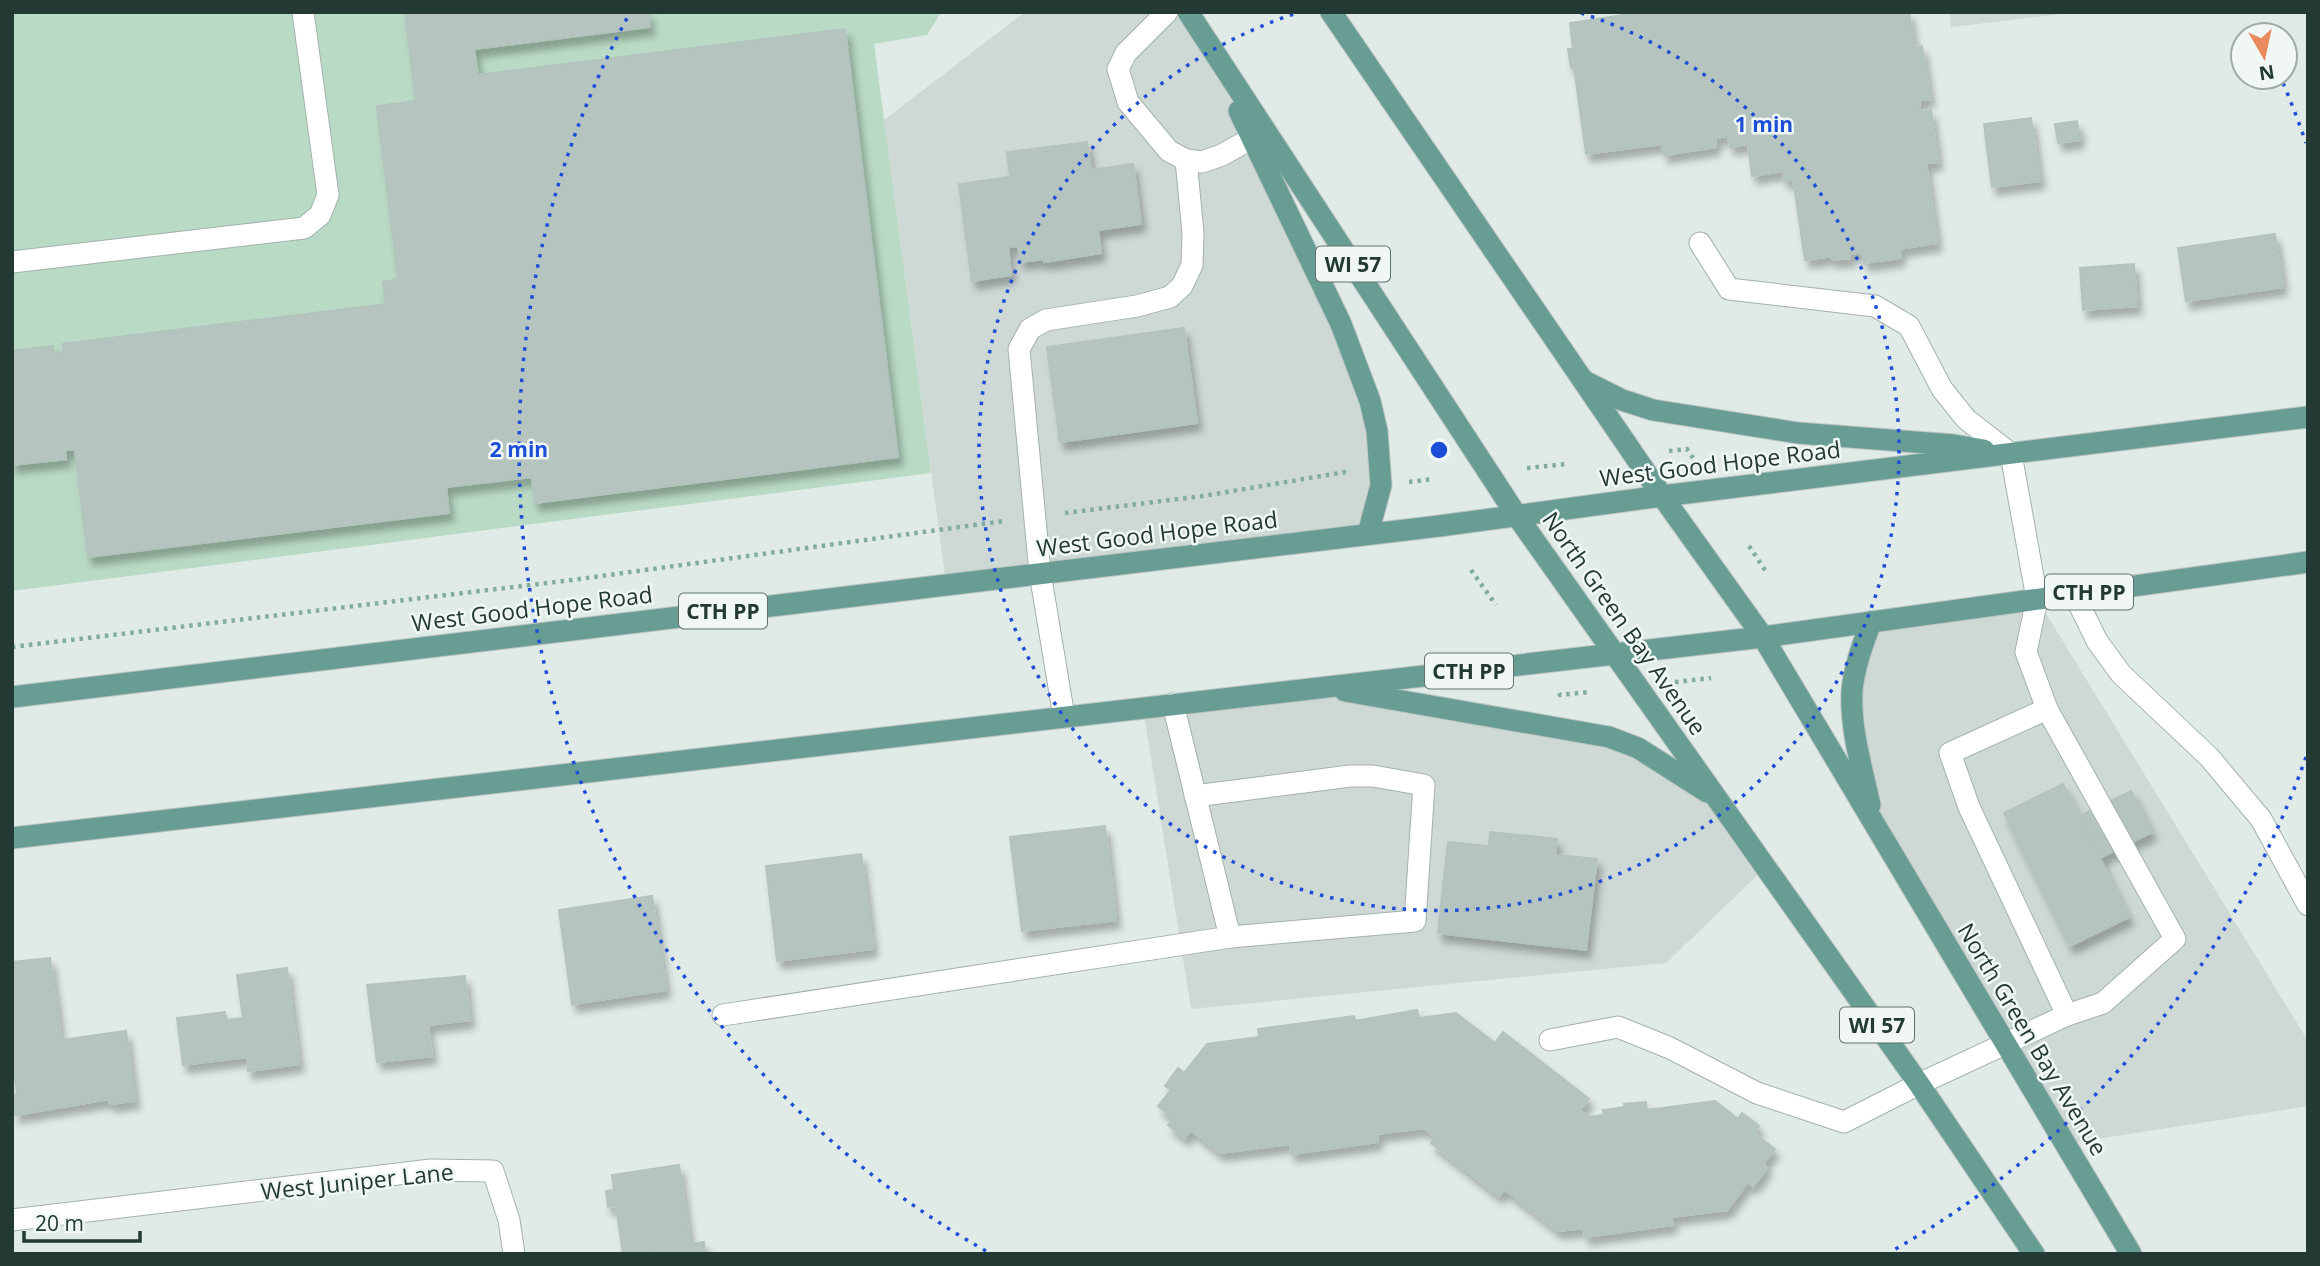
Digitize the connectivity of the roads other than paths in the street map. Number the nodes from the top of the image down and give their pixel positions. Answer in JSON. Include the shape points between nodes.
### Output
{"nodes":[{"id":1,"x":303,"y":12,"type":"edge"},
{"id":2,"x":1167,"y":12,"type":"edge"},
{"id":3,"x":1188,"y":12,"type":"edge"},
{"id":4,"x":1331,"y":12,"type":"edge"},
{"id":5,"x":1202,"y":34,"type":"junction"},
{"id":6,"x":1252,"y":138,"type":"junction"},
{"id":7,"x":1186,"y":160,"type":"junction"},
{"id":8,"x":1700,"y":243,"type":"dead end"},
{"id":9,"x":12,"y":262,"type":"edge"},
{"id":10,"x":1583,"y":381,"type":"junction"},
{"id":11,"x":2308,"y":417,"type":"edge"},
{"id":12,"x":2011,"y":454,"type":"junction"},
{"id":13,"x":1662,"y":496,"type":"junction"},
{"id":14,"x":1517,"y":516,"type":"junction"},
{"id":15,"x":1367,"y":534,"type":"junction"},
{"id":16,"x":2308,"y":562,"type":"edge"},
{"id":17,"x":1040,"y":573,"type":"junction"},
{"id":18,"x":2074,"y":594,"type":"junction"},
{"id":19,"x":2038,"y":599,"type":"junction"},
{"id":20,"x":1871,"y":622,"type":"junction"},
{"id":21,"x":1763,"y":637,"type":"junction"},
{"id":22,"x":1616,"y":654,"type":"junction"},
{"id":23,"x":1322,"y":687,"type":"junction"},
{"id":24,"x":12,"y":697,"type":"edge"},
{"id":25,"x":1173,"y":704,"type":"junction"},
{"id":26,"x":2047,"y":709,"type":"junction"},
{"id":27,"x":1064,"y":717,"type":"junction"},
{"id":28,"x":1195,"y":796,"type":"junction"},
{"id":29,"x":1718,"y":799,"type":"junction"},
{"id":30,"x":1876,"y":827,"type":"junction"},
{"id":31,"x":12,"y":838,"type":"edge"},
{"id":32,"x":2308,"y":905,"type":"edge"},
{"id":33,"x":1230,"y":937,"type":"junction"},
{"id":34,"x":723,"y":1015,"type":"dead end"},
{"id":35,"x":2067,"y":1015,"type":"junction"},
{"id":36,"x":1550,"y":1041,"type":"dead end"},
{"id":37,"x":2005,"y":1045,"type":"junction"},
{"id":38,"x":1919,"y":1084,"type":"junction"},
{"id":39,"x":12,"y":1220,"type":"edge"},
{"id":40,"x":514,"y":1254,"type":"edge"},
{"id":41,"x":2034,"y":1254,"type":"edge"},
{"id":42,"x":2131,"y":1254,"type":"edge"}],
"edges":[{"from":1,"to":9,"type":"street","via":[[328,195],[320,215],[304,228]]},
{"from":2,"to":7,"type":"street","via":[[1126,53],[1118,69],[1128,102],[1169,151]]},
{"from":3,"to":5,"type":"main road","name":"North Green Bay Avenue","number":"WI 57"},
{"from":4,"to":10,"type":"main road","name":"North Green Bay Avenue"},
{"from":5,"to":6,"type":"main road"},
{"from":5,"to":14,"type":"main road","name":"North Green Bay Avenue","number":"WI 57"},
{"from":6,"to":7,"type":"street","via":[[1202,162]]},
{"from":6,"to":15,"type":"main road","via":[[1341,324],[1370,401],[1381,485]]},
{"from":7,"to":17,"type":"street","via":[[1192,265],[1182,286],[1170,297],[1137,306],[1046,320],[1030,329],[1019,349]]},
{"from":8,"to":12,"type":"street","via":[[1729,289],[1875,306],[1909,326],[1942,389],[1966,419]]},
{"from":10,"to":12,"type":"main road","via":[[1653,410],[1798,433]]},
{"from":10,"to":13,"type":"main road","name":"North Green Bay Avenue"},
{"from":11,"to":12,"type":"main road","name":"West Good Hope Road","number":"CTH PP"},
{"from":12,"to":13,"type":"main road","name":"West Good Hope Road","number":"CTH PP"},
{"from":12,"to":19,"type":"street"},
{"from":13,"to":14,"type":"main road","name":"West Good Hope Road","number":"CTH PP"},
{"from":13,"to":21,"type":"main road","name":"North Green Bay Avenue"},
{"from":14,"to":15,"type":"main road","name":"West Good Hope Road","number":"CTH PP"},
{"from":14,"to":22,"type":"main road","name":"North Green Bay Avenue","number":"WI 57"},
{"from":15,"to":17,"type":"main road","name":"West Good Hope Road","number":"CTH PP"},
{"from":16,"to":18,"type":"main road","number":"CTH PP"},
{"from":17,"to":24,"type":"main road","name":"West Good Hope Road","number":"CTH PP"},
{"from":17,"to":27,"type":"street"},
{"from":18,"to":19,"type":"main road","number":"CTH PP"},
{"from":18,"to":32,"type":"street","via":[[2097,641],[2121,674],[2209,757],[2261,819]]},
{"from":19,"to":20,"type":"main road","number":"CTH PP"},
{"from":19,"to":26,"type":"street","via":[[2026,652]]},
{"from":20,"to":21,"type":"main road","number":"CTH PP"},
{"from":20,"to":30,"type":"main road","via":[[1852,692],[1856,743]]},
{"from":21,"to":22,"type":"main road","number":"CTH PP"},
{"from":21,"to":30,"type":"main road","name":"North Green Bay Avenue"},
{"from":22,"to":23,"type":"main road","number":"CTH PP"},
{"from":22,"to":29,"type":"main road","name":"North Green Bay Avenue","number":"WI 57"},
{"from":23,"to":25,"type":"main road","number":"CTH PP"},
{"from":23,"to":29,"type":"main road","via":[[1609,737],[1638,748]]},
{"from":25,"to":27,"type":"main road","number":"CTH PP"},
{"from":25,"to":28,"type":"street"},
{"from":26,"to":35,"type":"street","via":[[1950,753],[1969,807]]},
{"from":26,"to":35,"type":"street","via":[[2175,939],[2103,1003]]},
{"from":27,"to":31,"type":"main road","number":"CTH PP"},
{"from":28,"to":33,"type":"street"},
{"from":28,"to":33,"type":"street","via":[[1349,776],[1424,785],[1415,921]]},
{"from":29,"to":38,"type":"main road","name":"North Green Bay Avenue","number":"WI 57"},
{"from":30,"to":37,"type":"main road","name":"North Green Bay Avenue"},
{"from":33,"to":34,"type":"street"},
{"from":35,"to":37,"type":"street"},
{"from":36,"to":38,"type":"street","via":[[1618,1027],[1757,1093],[1844,1122]]},
{"from":37,"to":38,"type":"street"},
{"from":37,"to":42,"type":"main road","name":"North Green Bay Avenue"},
{"from":38,"to":41,"type":"main road","name":"North Green Bay Avenue","number":"WI 57"},
{"from":39,"to":40,"type":"street","name":"West Juniper Lane","via":[[431,1170],[493,1171]]}]}
